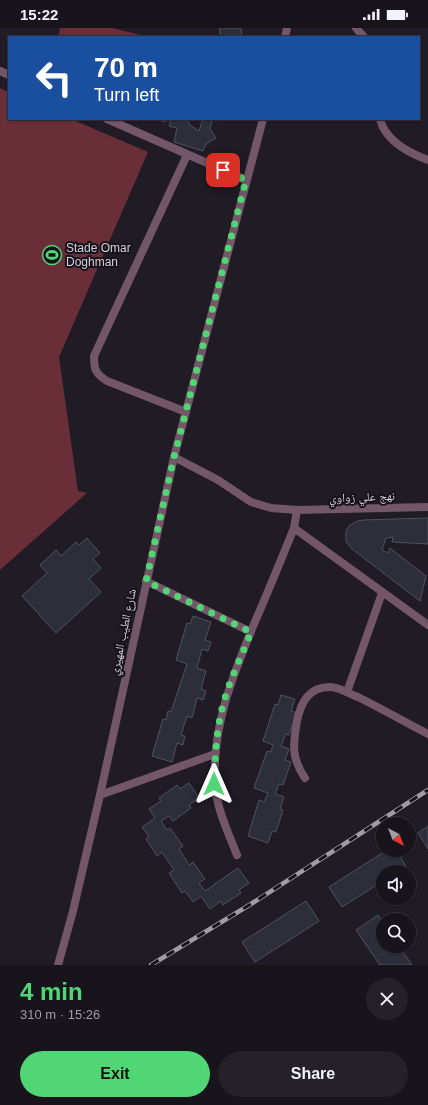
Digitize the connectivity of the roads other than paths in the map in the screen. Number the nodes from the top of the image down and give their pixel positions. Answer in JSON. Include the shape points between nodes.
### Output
{"nodes":[{"id":1,"x":356,"y":28,"type":"edge"},
{"id":2,"x":363,"y":36,"type":"edge"},
{"id":3,"x":109,"y":120,"type":"edge"},
{"id":4,"x":263,"y":120,"type":"edge"},
{"id":5,"x":380,"y":120,"type":"edge"},
{"id":6,"x":187,"y":155,"type":"junction"},
{"id":7,"x":428,"y":160,"type":"edge"},
{"id":8,"x":246,"y":180,"type":"junction"},
{"id":9,"x":186,"y":412,"type":"junction"},
{"id":10,"x":174,"y":457,"type":"junction"},
{"id":11,"x":428,"y":507,"type":"edge"},
{"id":12,"x":297,"y":510,"type":"junction"},
{"id":13,"x":294,"y":528,"type":"junction"},
{"id":14,"x":146,"y":581,"type":"junction"},
{"id":15,"x":382,"y":593,"type":"junction"},
{"id":16,"x":428,"y":626,"type":"edge"},
{"id":17,"x":251,"y":632,"type":"junction"},
{"id":18,"x":347,"y":692,"type":"junction"},
{"id":19,"x":428,"y":734,"type":"edge"},
{"id":20,"x":215,"y":754,"type":"junction"},
{"id":21,"x":305,"y":778,"type":"dead end"},
{"id":22,"x":100,"y":796,"type":"junction"},
{"id":23,"x":237,"y":855,"type":"dead end"},
{"id":24,"x":58,"y":965,"type":"edge"}],
"edges":[{"from":1,"to":2,"type":"street"},
{"from":3,"to":6,"type":"street"},
{"from":4,"to":8,"type":"street","name":"شارع الطيب المهيري"},
{"from":5,"to":7,"type":"street","via":[[395,142]]},
{"from":6,"to":8,"type":"street"},
{"from":6,"to":9,"type":"street","via":[[94,356],[94,367],[98,375],[107,381]]},
{"from":8,"to":9,"type":"street","name":"شارع الطيب المهيري"},
{"from":9,"to":10,"type":"street","name":"شارع الطيب المهيري"},
{"from":10,"to":12,"type":"street","name":"نهج علي زواوي","via":[[218,480],[251,502],[271,508]]},
{"from":10,"to":14,"type":"street","name":"شارع الطيب المهيري"},
{"from":11,"to":12,"type":"street","name":"نهج علي زواوي"},
{"from":12,"to":13,"type":"street"},
{"from":13,"to":15,"type":"street"},
{"from":13,"to":17,"type":"street"},
{"from":14,"to":17,"type":"street"},
{"from":14,"to":22,"type":"street","name":"شارع الطيب المهيري"},
{"from":15,"to":16,"type":"street"},
{"from":15,"to":18,"type":"street"},
{"from":17,"to":20,"type":"street","via":[[233,675],[222,712]]},
{"from":18,"to":19,"type":"street"},
{"from":18,"to":21,"type":"street","via":[[331,687],[320,688],[309,694],[303,703],[294,736],[294,752],[297,767]]},
{"from":20,"to":22,"type":"street"},
{"from":20,"to":23,"type":"street","via":[[214,784],[221,816]]},
{"from":22,"to":24,"type":"street","name":"شارع الطيب المهيري"}]}
